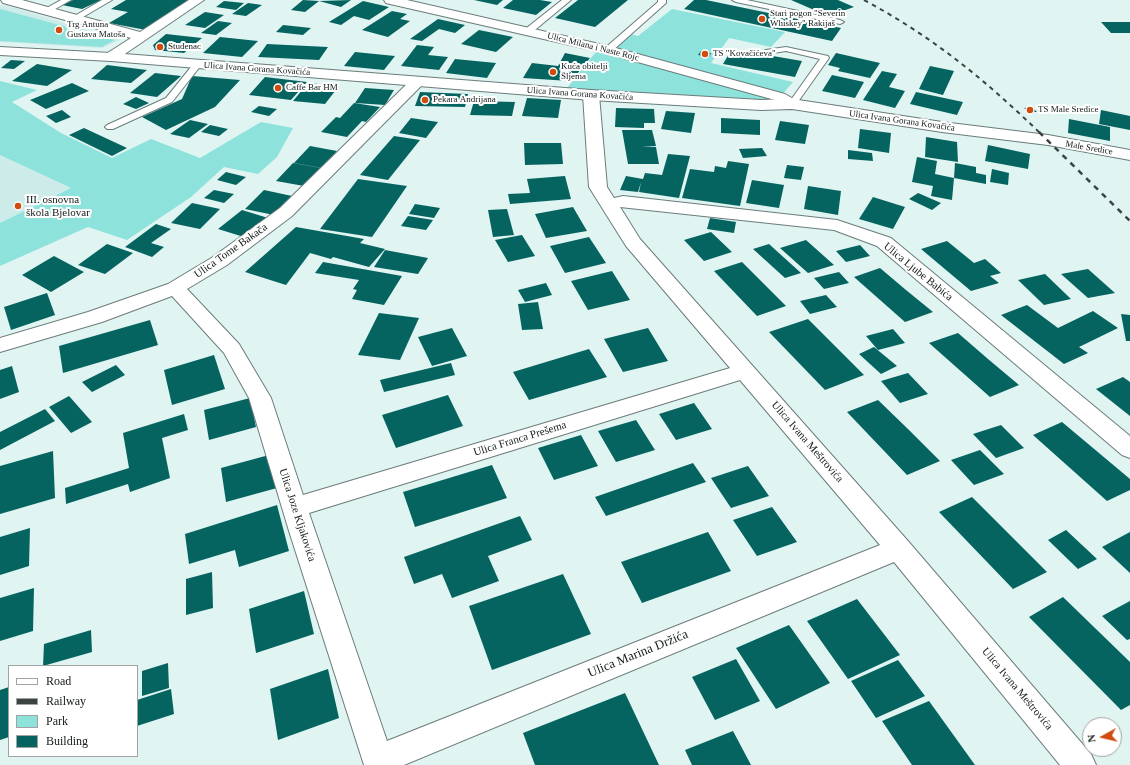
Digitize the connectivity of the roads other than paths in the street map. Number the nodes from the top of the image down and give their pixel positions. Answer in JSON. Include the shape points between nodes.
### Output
{"nodes":[{"id":1,"x":67,"y":0,"type":"edge"},
{"id":2,"x":108,"y":0,"type":"edge"},
{"id":3,"x":198,"y":0,"type":"edge"},
{"id":4,"x":390,"y":0,"type":"edge"},
{"id":5,"x":567,"y":0,"type":"edge"},
{"id":6,"x":662,"y":0,"type":"edge"},
{"id":7,"x":736,"y":0,"type":"edge"},
{"id":8,"x":13,"y":1,"type":"edge"},
{"id":9,"x":47,"y":10,"type":"junction"},
{"id":10,"x":75,"y":18,"type":"junction"},
{"id":11,"x":840,"y":22,"type":"dead end"},
{"id":12,"x":527,"y":32,"type":"junction"},
{"id":13,"x":141,"y":36,"type":"junction"},
{"id":14,"x":608,"y":50,"type":"junction"},
{"id":15,"x":0,"y":51,"type":"edge"},
{"id":16,"x":766,"y":52,"type":"dead end"},
{"id":17,"x":111,"y":57,"type":"junction"},
{"id":18,"x":198,"y":64,"type":"junction"},
{"id":19,"x":417,"y":82,"type":"junction"},
{"id":20,"x":591,"y":95,"type":"junction"},
{"id":21,"x":792,"y":104,"type":"junction"},
{"id":22,"x":110,"y":127,"type":"dead end"},
{"id":23,"x":1048,"y":140,"type":"joint"},
{"id":24,"x":1130,"y":155,"type":"edge"},
{"id":25,"x":608,"y":204,"type":"junction"},
{"id":26,"x":176,"y":288,"type":"junction"},
{"id":27,"x":0,"y":345,"type":"edge"},
{"id":28,"x":745,"y":371,"type":"junction"},
{"id":29,"x":1130,"y":448,"type":"edge"},
{"id":30,"x":295,"y":507,"type":"junction"},
{"id":31,"x":899,"y":549,"type":"junction"},
{"id":32,"x":379,"y":762,"type":"edge"},
{"id":33,"x":1080,"y":765,"type":"edge"}],
"edges":[{"from":1,"to":9,"type":"lane"},
{"from":2,"to":10,"type":"lane"},
{"from":3,"to":13,"type":"street"},
{"from":4,"to":12,"type":"street","name":"Ulica Milana i Naste Rojc"},
{"from":5,"to":12,"type":"lane"},
{"from":6,"to":14,"type":"lane","via":[[662,3]]},
{"from":7,"to":11,"type":"lane"},
{"from":8,"to":9,"type":"street"},
{"from":9,"to":10,"type":"street"},
{"from":10,"to":13,"type":"street"},
{"from":12,"to":14,"type":"street","name":"Ulica Milana i Naste Rojc"},
{"from":13,"to":17,"type":"street"},
{"from":14,"to":21,"type":"street","name":"Ulica Milana i Naste Rojc","via":[[780,97]]},
{"from":15,"to":17,"type":"street"},
{"from":16,"to":21,"type":"lane","via":[[786,49],[825,58]]},
{"from":17,"to":18,"type":"street","name":"Ulica Ivana Gorana Kovačića"},
{"from":18,"to":19,"type":"street","name":"Ulica Ivana Gorana Kovačića"},
{"from":18,"to":22,"type":"lane","via":[[169,100]]},
{"from":19,"to":20,"type":"street","name":"Ulica Ivana Gorana Kovačića"},
{"from":19,"to":26,"type":"street","name":"Ulica Tome Bakača","via":[[286,212],[220,261]]},
{"from":20,"to":21,"type":"street","name":"Ulica Ivana Gorana Kovačića","via":[[762,105]]},
{"from":20,"to":25,"type":"street","name":"Ulica Ivana Meštrovića","via":[[598,187]]},
{"from":21,"to":23,"type":"street","name":"Ulica Ivana Gorana Kovačića"},
{"from":23,"to":24,"type":"street","name":"Male Sredice"},
{"from":25,"to":28,"type":"street","name":"Ulica Ivana Meštrovića","via":[[634,242]]},
{"from":25,"to":29,"type":"street","name":"Ulica Ljube Babića","via":[[623,201],[836,225],[884,242]]},
{"from":26,"to":27,"type":"street","name":"Ulica Tome Bakača","via":[[94,317]]},
{"from":26,"to":30,"type":"street","name":"Ulica Joze Kljakovića","via":[[232,349],[260,398]]},
{"from":28,"to":30,"type":"street","name":"Ulica Franca Prešema"},
{"from":28,"to":31,"type":"street","name":"Ulica Ivana Meštrovića"},
{"from":30,"to":32,"type":"street","name":"Ulica Joze Kljakovića"},
{"from":31,"to":32,"type":"street","name":"Ulica Marina Držića"},
{"from":31,"to":33,"type":"street","name":"Ulica Ivana Meštrovića"}]}
